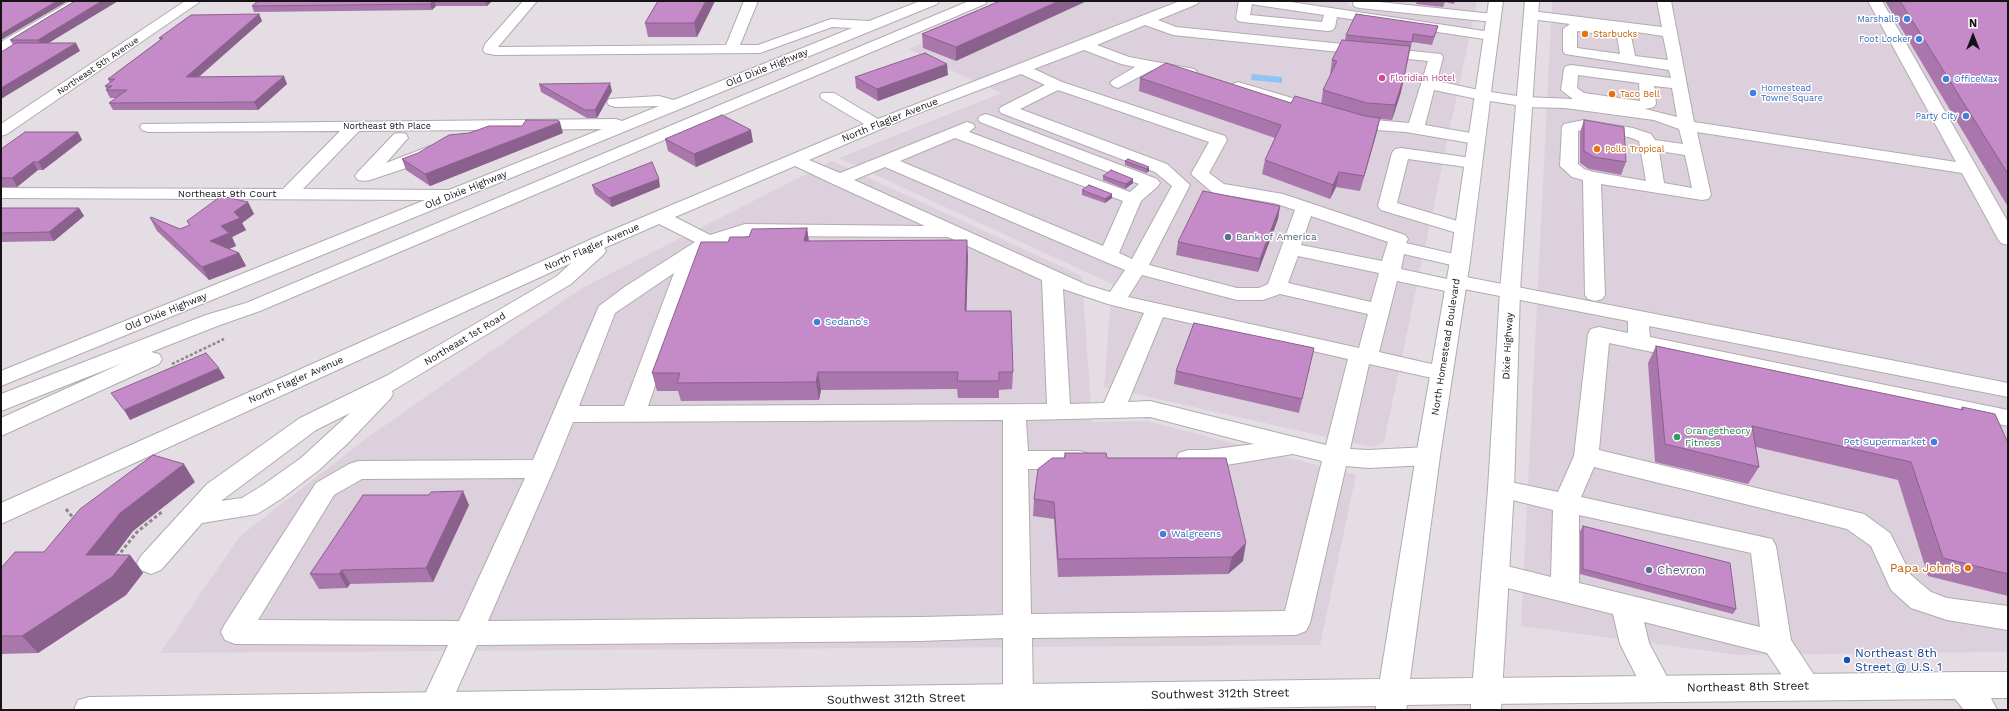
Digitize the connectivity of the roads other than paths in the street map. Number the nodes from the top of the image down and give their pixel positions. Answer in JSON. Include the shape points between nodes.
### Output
{"nodes":[{"id":1,"x":81,"y":1,"type":"edge"},
{"id":2,"x":194,"y":1,"type":"edge"},
{"id":3,"x":530,"y":1,"type":"edge"},
{"id":4,"x":751,"y":1,"type":"edge"},
{"id":5,"x":932,"y":1,"type":"edge"},
{"id":6,"x":980,"y":1,"type":"edge"},
{"id":7,"x":1192,"y":1,"type":"edge"},
{"id":8,"x":1246,"y":1,"type":"edge"},
{"id":9,"x":1256,"y":1,"type":"edge"},
{"id":10,"x":1361,"y":1,"type":"edge"},
{"id":11,"x":1496,"y":1,"type":"edge"},
{"id":12,"x":1664,"y":1,"type":"edge"},
{"id":13,"x":1875,"y":1,"type":"edge"},
{"id":14,"x":1403,"y":5,"type":"edge"},
{"id":15,"x":1532,"y":8,"type":"edge"},
{"id":16,"x":1580,"y":8,"type":"dead end"},
{"id":17,"x":1331,"y":12,"type":"junction"},
{"id":18,"x":1493,"y":18,"type":"junction"},
{"id":19,"x":1146,"y":20,"type":"junction"},
{"id":20,"x":873,"y":25,"type":"junction"},
{"id":21,"x":1668,"y":26,"type":"junction"},
{"id":22,"x":1491,"y":36,"type":"junction"},
{"id":23,"x":1085,"y":45,"type":"junction"},
{"id":24,"x":1,"y":48,"type":"edge"},
{"id":25,"x":731,"y":49,"type":"junction"},
{"id":26,"x":1628,"y":59,"type":"junction"},
{"id":27,"x":1150,"y":65,"type":"junction"},
{"id":28,"x":1675,"y":66,"type":"junction"},
{"id":29,"x":1022,"y":69,"type":"junction"},
{"id":30,"x":1202,"y":76,"type":"edge"},
{"id":31,"x":1646,"y":80,"type":"junction"},
{"id":32,"x":1118,"y":83,"type":"dead end"},
{"id":33,"x":1225,"y":83,"type":"edge"},
{"id":34,"x":1428,"y":84,"type":"junction"},
{"id":35,"x":1679,"y":84,"type":"junction"},
{"id":36,"x":1057,"y":85,"type":"junction"},
{"id":37,"x":1482,"y":95,"type":"junction"},
{"id":38,"x":828,"y":96,"type":"dead end"},
{"id":39,"x":615,"y":102,"type":"dead end"},
{"id":40,"x":1524,"y":102,"type":"junction"},
{"id":41,"x":675,"y":106,"type":"junction"},
{"id":42,"x":1007,"y":110,"type":"junction"},
{"id":43,"x":986,"y":119,"type":"junction"},
{"id":44,"x":627,"y":124,"type":"junction"},
{"id":45,"x":461,"y":125,"type":"junction"},
{"id":46,"x":877,"y":125,"type":"junction"},
{"id":47,"x":354,"y":126,"type":"junction"},
{"id":48,"x":1687,"y":126,"type":"junction"},
{"id":49,"x":148,"y":127,"type":"dead end"},
{"id":50,"x":1416,"y":128,"type":"junction"},
{"id":51,"x":1,"y":131,"type":"edge"},
{"id":52,"x":954,"y":132,"type":"junction"},
{"id":53,"x":400,"y":138,"type":"dead end"},
{"id":54,"x":1476,"y":139,"type":"junction"},
{"id":55,"x":1649,"y":144,"type":"junction"},
{"id":56,"x":1692,"y":151,"type":"junction"},
{"id":57,"x":794,"y":159,"type":"junction"},
{"id":58,"x":885,"y":161,"type":"junction"},
{"id":59,"x":1473,"y":163,"type":"junction"},
{"id":60,"x":1970,"y":169,"type":"junction"},
{"id":61,"x":364,"y":176,"type":"junction"},
{"id":62,"x":1592,"y":177,"type":"junction"},
{"id":63,"x":839,"y":180,"type":"junction"},
{"id":64,"x":1656,"y":187,"type":"junction"},
{"id":65,"x":1,"y":193,"type":"edge"},
{"id":66,"x":288,"y":194,"type":"junction"},
{"id":67,"x":348,"y":194,"type":"junction"},
{"id":68,"x":454,"y":196,"type":"junction"},
{"id":69,"x":1133,"y":199,"type":"junction"},
{"id":70,"x":1305,"y":208,"type":"junction"},
{"id":71,"x":660,"y":217,"type":"junction"},
{"id":72,"x":1464,"y":229,"type":"junction"},
{"id":73,"x":952,"y":232,"type":"junction"},
{"id":74,"x":610,"y":238,"type":"junction"},
{"id":75,"x":2008,"y":239,"type":"edge"},
{"id":76,"x":709,"y":242,"type":"junction"},
{"id":77,"x":1397,"y":243,"type":"junction"},
{"id":78,"x":1290,"y":249,"type":"junction"},
{"id":79,"x":691,"y":254,"type":"junction"},
{"id":80,"x":1108,"y":256,"type":"junction"},
{"id":81,"x":1137,"y":268,"type":"junction"},
{"id":82,"x":1390,"y":271,"type":"junction"},
{"id":83,"x":1052,"y":276,"type":"junction"},
{"id":84,"x":1457,"y":276,"type":"junction"},
{"id":85,"x":1510,"y":285,"type":"junction"},
{"id":86,"x":1277,"y":287,"type":"junction"},
{"id":87,"x":1595,"y":295,"type":"junction"},
{"id":88,"x":1115,"y":300,"type":"junction"},
{"id":89,"x":254,"y":308,"type":"junction"},
{"id":90,"x":1156,"y":309,"type":"junction"},
{"id":91,"x":1380,"y":310,"type":"junction"},
{"id":92,"x":1638,"y":317,"type":"junction"},
{"id":93,"x":1639,"y":342,"type":"junction"},
{"id":94,"x":1364,"y":356,"type":"junction"},
{"id":95,"x":1442,"y":374,"type":"junction"},
{"id":96,"x":1,"y":380,"type":"edge"},
{"id":97,"x":396,"y":380,"type":"junction"},
{"id":98,"x":2008,"y":390,"type":"edge"},
{"id":99,"x":1,"y":403,"type":"edge"},
{"id":100,"x":1113,"y":409,"type":"junction"},
{"id":101,"x":1014,"y":412,"type":"junction"},
{"id":102,"x":1059,"y":412,"type":"junction"},
{"id":103,"x":564,"y":414,"type":"junction"},
{"id":104,"x":633,"y":414,"type":"junction"},
{"id":105,"x":2008,"y":418,"type":"edge"},
{"id":106,"x":1,"y":428,"type":"edge"},
{"id":107,"x":1296,"y":446,"type":"junction"},
{"id":108,"x":1336,"y":456,"type":"junction"},
{"id":109,"x":1428,"y":456,"type":"junction"},
{"id":110,"x":1586,"y":456,"type":"junction"},
{"id":111,"x":1170,"y":459,"type":"edge"},
{"id":112,"x":1016,"y":460,"type":"junction"},
{"id":113,"x":1100,"y":460,"type":"edge"},
{"id":114,"x":542,"y":469,"type":"junction"},
{"id":115,"x":1501,"y":489,"type":"junction"},
{"id":116,"x":1566,"y":503,"type":"junction"},
{"id":117,"x":1,"y":514,"type":"edge"},
{"id":118,"x":195,"y":514,"type":"junction"},
{"id":119,"x":151,"y":563,"type":"dead end"},
{"id":120,"x":1495,"y":574,"type":"junction"},
{"id":121,"x":1565,"y":590,"type":"junction"},
{"id":122,"x":1625,"y":605,"type":"junction"},
{"id":123,"x":2008,"y":618,"type":"edge"},
{"id":124,"x":1017,"y":626,"type":"junction"},
{"id":125,"x":468,"y":633,"type":"junction"},
{"id":126,"x":1777,"y":643,"type":"junction"},
{"id":127,"x":1962,"y":685,"type":"junction"},
{"id":128,"x":2008,"y":685,"type":"edge"},
{"id":129,"x":1807,"y":687,"type":"junction"},
{"id":130,"x":1658,"y":688,"type":"junction"},
{"id":131,"x":1018,"y":697,"type":"junction"},
{"id":132,"x":1487,"y":700,"type":"edge"},
{"id":133,"x":1393,"y":701,"type":"edge"},
{"id":134,"x":523,"y":707,"type":"edge"},
{"id":135,"x":434,"y":708,"type":"edge"},
{"id":136,"x":89,"y":710,"type":"edge"},
{"id":137,"x":1982,"y":710,"type":"edge"}],
"edges":[{"from":1,"to":24,"type":"main road"},
{"from":2,"to":51,"type":"main road","name":"Northeast 5th Avenue"},
{"from":3,"to":25,"type":"main road","via":[[490,50]]},
{"from":4,"to":25,"type":"main road"},
{"from":5,"to":20,"type":"main road","name":"Old Dixie Highway"},
{"from":6,"to":89,"type":"main road"},
{"from":7,"to":19,"type":"main road","name":"North Flagler Avenue"},
{"from":8,"to":17,"type":"main road","via":[[1243,18],[1328,27]]},
{"from":9,"to":17,"type":"main road"},
{"from":10,"to":14,"type":"main road","via":[[1360,4]]},
{"from":11,"to":18,"type":"main road","name":"North Homestead Boulevard"},
{"from":12,"to":21,"type":"main road"},
{"from":13,"to":60,"type":"main road"},
{"from":14,"to":18,"type":"main road"},
{"from":15,"to":21,"type":"main road"},
{"from":15,"to":40,"type":"main road","name":"Dixie Highway"},
{"from":16,"to":21,"type":"main road"},
{"from":17,"to":22,"type":"main road"},
{"from":18,"to":22,"type":"main road","name":"North Homestead Boulevard"},
{"from":19,"to":23,"type":"main road","name":"North Flagler Avenue"},
{"from":19,"to":34,"type":"main road","via":[[1173,31],[1436,57]]},
{"from":20,"to":25,"type":"main road","via":[[830,23],[760,48]]},
{"from":20,"to":41,"type":"main road","name":"Old Dixie Highway"},
{"from":21,"to":28,"type":"main road"},
{"from":22,"to":37,"type":"main road","name":"North Homestead Boulevard"},
{"from":23,"to":27,"type":"main road","via":[[1126,61]]},
{"from":23,"to":29,"type":"main road","name":"North Flagler Avenue"},
{"from":26,"to":26,"type":"main road","via":[[1624,33],[1574,27],[1570,29],[1570,51]]},
{"from":26,"to":28,"type":"main road"},
{"from":27,"to":30,"type":"main road"},
{"from":27,"to":32,"type":"main road"},
{"from":28,"to":35,"type":"main road"},
{"from":29,"to":36,"type":"main road"},
{"from":29,"to":46,"type":"main road","name":"North Flagler Avenue"},
{"from":31,"to":31,"type":"main road","via":[[1571,69],[1569,90],[1580,96],[1638,106],[1648,104]]},
{"from":31,"to":35,"type":"main road"},
{"from":33,"to":50,"type":"main road","via":[[1362,124]]},
{"from":34,"to":37,"type":"main road"},
{"from":34,"to":50,"type":"main road"},
{"from":35,"to":48,"type":"main road"},
{"from":36,"to":42,"type":"main road"},
{"from":36,"to":70,"type":"main road","via":[[1219,140],[1200,174],[1219,189],[1277,198]]},
{"from":37,"to":40,"type":"main road"},
{"from":37,"to":54,"type":"main road","name":"North Homestead Boulevard"},
{"from":38,"to":46,"type":"main road"},
{"from":39,"to":41,"type":"main road","via":[[659,101]]},
{"from":40,"to":48,"type":"main road","via":[[1559,115],[1661,130]]},
{"from":40,"to":85,"type":"main road","name":"Dixie Highway"},
{"from":41,"to":44,"type":"main road","name":"Old Dixie Highway"},
{"from":42,"to":43,"type":"main road"},
{"from":42,"to":81,"type":"main road","via":[[1161,168],[1181,185]]},
{"from":43,"to":52,"type":"main road"},
{"from":43,"to":69,"type":"main road","via":[[1152,183]]},
{"from":44,"to":45,"type":"main road","name":"Northeast 9th Place"},
{"from":44,"to":68,"type":"main road","name":"Old Dixie Highway"},
{"from":45,"to":47,"type":"main road","name":"Northeast 9th Place"},
{"from":45,"to":61,"type":"main road","via":[[445,142],[415,159]]},
{"from":46,"to":57,"type":"main road","name":"North Flagler Avenue"},
{"from":47,"to":49,"type":"main road","name":"Northeast 9th Place"},
{"from":47,"to":66,"type":"main road"},
{"from":48,"to":56,"type":"main road"},
{"from":48,"to":60,"type":"main road"},
{"from":50,"to":54,"type":"main road"},
{"from":52,"to":58,"type":"main road"},
{"from":52,"to":69,"type":"main road"},
{"from":53,"to":61,"type":"main road"},
{"from":54,"to":59,"type":"main road","name":"North Homestead Boulevard"},
{"from":55,"to":56,"type":"main road"},
{"from":55,"to":62,"type":"main road","via":[[1645,138],[1634,133],[1584,125],[1570,128],[1569,166],[1578,173]]},
{"from":55,"to":64,"type":"main road"},
{"from":56,"to":64,"type":"main road","via":[[1702,195]]},
{"from":57,"to":63,"type":"main road"},
{"from":57,"to":71,"type":"main road","name":"North Flagler Avenue"},
{"from":58,"to":63,"type":"main road"},
{"from":58,"to":80,"type":"main road"},
{"from":59,"to":72,"type":"main road","name":"North Homestead Boulevard"},
{"from":59,"to":72,"type":"main road","via":[[1401,153],[1387,206]]},
{"from":60,"to":75,"type":"main road"},
{"from":61,"to":67,"type":"main road"},
{"from":62,"to":64,"type":"main road"},
{"from":62,"to":87,"type":"main road"},
{"from":63,"to":73,"type":"main road"},
{"from":65,"to":66,"type":"main road","name":"Northeast 9th Court"},
{"from":66,"to":67,"type":"main road","name":"Northeast 9th Court"},
{"from":67,"to":68,"type":"main road","name":"Northeast 9th Court"},
{"from":68,"to":96,"type":"main road","name":"Old Dixie Highway"},
{"from":69,"to":80,"type":"main road"},
{"from":70,"to":77,"type":"main road"},
{"from":70,"to":78,"type":"main road"},
{"from":71,"to":74,"type":"main road","name":"North Flagler Avenue"},
{"from":71,"to":76,"type":"main road"},
{"from":72,"to":84,"type":"main road","name":"North Homestead Boulevard"},
{"from":73,"to":76,"type":"main road","via":[[745,230]]},
{"from":73,"to":83,"type":"main road"},
{"from":74,"to":97,"type":"main road","name":"Northeast 1st Road","via":[[564,280]]},
{"from":74,"to":117,"type":"main road","name":"North Flagler Avenue"},
{"from":76,"to":79,"type":"main road"},
{"from":77,"to":82,"type":"main road"},
{"from":77,"to":84,"type":"main road"},
{"from":78,"to":82,"type":"main road"},
{"from":78,"to":86,"type":"main road"},
{"from":79,"to":103,"type":"main road","via":[[606,310]]},
{"from":79,"to":104,"type":"main road"},
{"from":80,"to":81,"type":"main road"},
{"from":81,"to":86,"type":"main road","via":[[1249,295],[1263,294]]},
{"from":81,"to":88,"type":"main road"},
{"from":82,"to":84,"type":"main road"},
{"from":82,"to":91,"type":"main road"},
{"from":83,"to":88,"type":"main road","via":[[1080,289]]},
{"from":83,"to":102,"type":"main road"},
{"from":84,"to":85,"type":"main road"},
{"from":84,"to":95,"type":"main road","name":"North Homestead Boulevard"},
{"from":85,"to":87,"type":"main road"},
{"from":85,"to":92,"type":"main road"},
{"from":85,"to":115,"type":"main road","name":"Dixie Highway"},
{"from":86,"to":91,"type":"main road"},
{"from":87,"to":92,"type":"main road"},
{"from":88,"to":90,"type":"main road"},
{"from":89,"to":99,"type":"main road","via":[[213,320]]},
{"from":89,"to":106,"type":"main road"},
{"from":90,"to":94,"type":"main road"},
{"from":90,"to":100,"type":"main road"},
{"from":91,"to":94,"type":"main road"},
{"from":92,"to":93,"type":"main road"},
{"from":92,"to":98,"type":"main road"},
{"from":93,"to":105,"type":"main road"},
{"from":93,"to":110,"type":"main road","via":[[1599,334]]},
{"from":94,"to":95,"type":"main road"},
{"from":94,"to":108,"type":"main road"},
{"from":95,"to":109,"type":"main road","name":"North Homestead Boulevard"},
{"from":97,"to":118,"type":"main road","name":"Northeast 1st Road","via":[[308,424],[216,490]]},
{"from":97,"to":118,"type":"main road","via":[[339,438],[310,464],[272,492],[248,507]]},
{"from":100,"to":102,"type":"main road"},
{"from":100,"to":107,"type":"main road","via":[[1150,409]]},
{"from":101,"to":102,"type":"main road"},
{"from":101,"to":104,"type":"main road"},
{"from":101,"to":112,"type":"main road"},
{"from":103,"to":104,"type":"main road"},
{"from":103,"to":114,"type":"main road"},
{"from":107,"to":108,"type":"main road"},
{"from":107,"to":111,"type":"main road","via":[[1208,459]]},
{"from":108,"to":109,"type":"main road","via":[[1368,459]]},
{"from":108,"to":124,"type":"main road","via":[[1296,623]]},
{"from":109,"to":133,"type":"main road","name":"North Homestead Boulevard"},
{"from":110,"to":116,"type":"main road"},
{"from":110,"to":123,"type":"main road","via":[[1855,521],[1880,540],[1901,582],[1921,600],[1948,609]]},
{"from":112,"to":113,"type":"main road"},
{"from":112,"to":124,"type":"main road"},
{"from":114,"to":125,"type":"main road"},
{"from":114,"to":125,"type":"main road","via":[[358,470],[325,489],[235,632]]},
{"from":115,"to":116,"type":"main road"},
{"from":115,"to":120,"type":"main road","name":"Dixie Highway"},
{"from":116,"to":121,"type":"main road"},
{"from":116,"to":126,"type":"main road","via":[[1763,546]]},
{"from":118,"to":119,"type":"main road","name":"Northeast 1st Road"},
{"from":120,"to":121,"type":"main road"},
{"from":120,"to":132,"type":"main road","name":"Dixie Highway"},
{"from":121,"to":122,"type":"main road"},
{"from":122,"to":126,"type":"main road"},
{"from":122,"to":130,"type":"main road","via":[[1636,644]]},
{"from":124,"to":125,"type":"main road"},
{"from":124,"to":131,"type":"main road"},
{"from":125,"to":135,"type":"main road"},
{"from":126,"to":129,"type":"main road"},
{"from":127,"to":128,"type":"main road","name":"Northeast 8th Street"},
{"from":127,"to":129,"type":"main road","name":"Northeast 8th Street"},
{"from":127,"to":137,"type":"main road"},
{"from":129,"to":130,"type":"main road","name":"Northeast 8th Street"},
{"from":130,"to":132,"type":"main road","name":"Northeast 8th Street"},
{"from":131,"to":133,"type":"main road","name":"Southwest 312th Street"},
{"from":131,"to":134,"type":"main road","name":"Southwest 312th Street"},
{"from":132,"to":133,"type":"main road","name":"Southwest 312th Street"},
{"from":134,"to":135,"type":"main road","name":"Southwest 312th Street"},
{"from":135,"to":136,"type":"main road","name":"Southwest 312th Street"}]}
